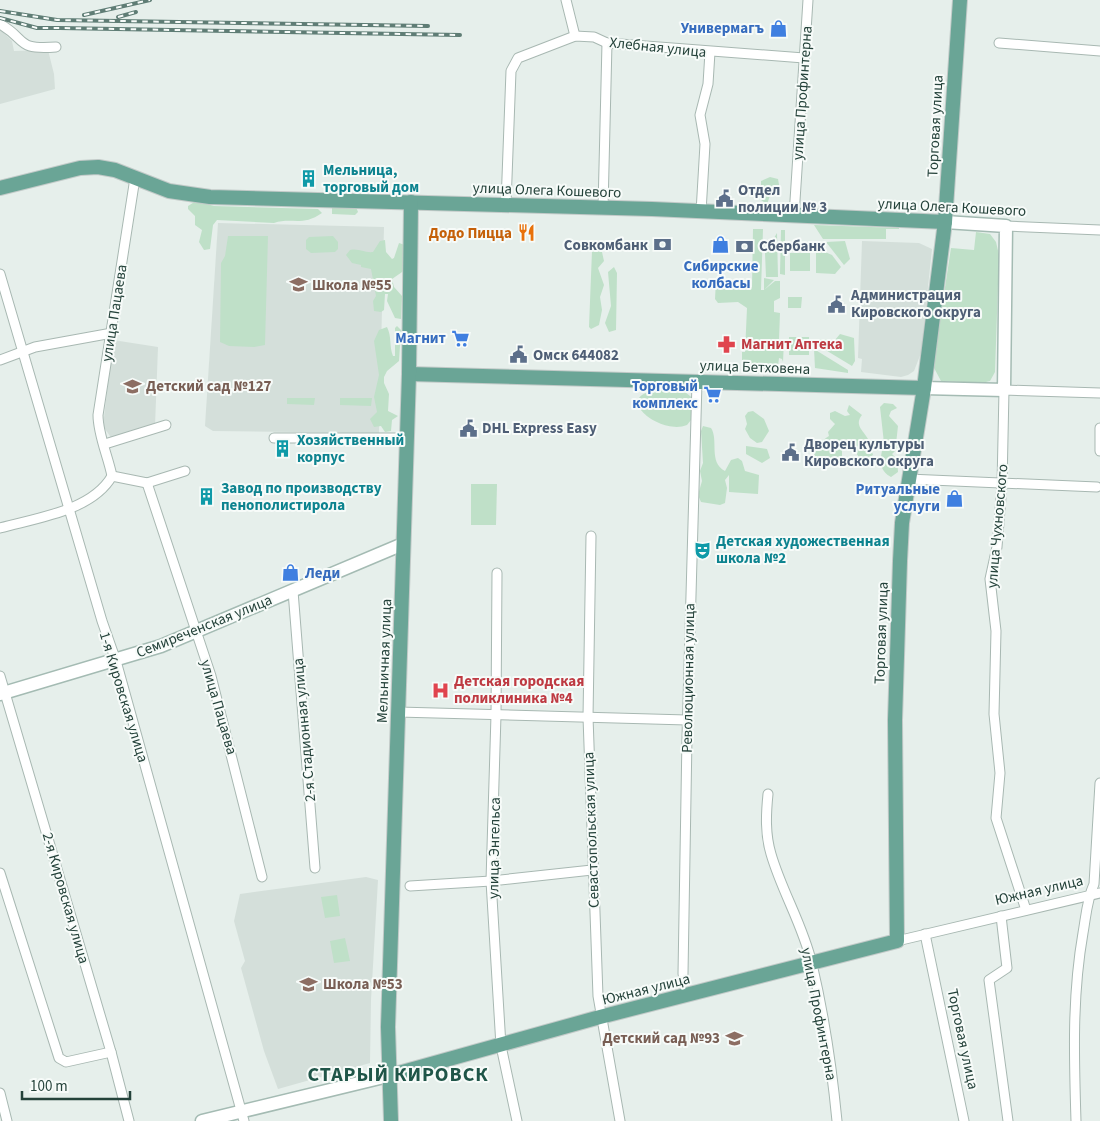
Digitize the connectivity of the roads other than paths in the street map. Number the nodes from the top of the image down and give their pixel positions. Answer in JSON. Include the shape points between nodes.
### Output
{"nodes":[{"id":1,"x":566,"y":0,"type":"edge"},
{"id":2,"x":808,"y":0,"type":"edge"},
{"id":3,"x":959,"y":2,"type":"edge"},
{"id":4,"x":0,"y":24,"type":"edge"},
{"id":5,"x":576,"y":36,"type":"junction"},
{"id":6,"x":999,"y":43,"type":"dead end"},
{"id":7,"x":607,"y":44,"type":"junction"},
{"id":8,"x":56,"y":47,"type":"dead end"},
{"id":9,"x":1100,"y":50,"type":"edge"},
{"id":10,"x":710,"y":52,"type":"junction"},
{"id":11,"x":804,"y":58,"type":"junction"},
{"id":12,"x":135,"y":178,"type":"junction"},
{"id":13,"x":0,"y":188,"type":"edge"},
{"id":14,"x":411,"y":202,"type":"junction"},
{"id":15,"x":506,"y":204,"type":"junction"},
{"id":16,"x":603,"y":208,"type":"junction"},
{"id":17,"x":702,"y":212,"type":"junction"},
{"id":18,"x":794,"y":216,"type":"junction"},
{"id":19,"x":945,"y":222,"type":"junction"},
{"id":20,"x":1006,"y":226,"type":"junction"},
{"id":21,"x":1100,"y":230,"type":"edge"},
{"id":22,"x":0,"y":274,"type":"edge"},
{"id":23,"x":112,"y":333,"type":"junction"},
{"id":24,"x":22,"y":352,"type":"junction"},
{"id":25,"x":0,"y":360,"type":"edge"},
{"id":26,"x":409,"y":374,"type":"junction"},
{"id":27,"x":697,"y":382,"type":"junction"},
{"id":28,"x":924,"y":388,"type":"junction"},
{"id":29,"x":1004,"y":390,"type":"junction"},
{"id":30,"x":1100,"y":393,"type":"edge"},
{"id":31,"x":166,"y":425,"type":"dead end"},
{"id":32,"x":1100,"y":428,"type":"edge"},
{"id":33,"x":274,"y":438,"type":"dead end"},
{"id":34,"x":407,"y":438,"type":"junction"},
{"id":35,"x":104,"y":444,"type":"junction"},
{"id":36,"x":1100,"y":451,"type":"edge"},
{"id":37,"x":185,"y":471,"type":"dead end"},
{"id":38,"x":112,"y":476,"type":"junction"},
{"id":39,"x":1100,"y":478,"type":"edge"},
{"id":40,"x":908,"y":479,"type":"junction"},
{"id":41,"x":147,"y":483,"type":"junction"},
{"id":42,"x":1002,"y":485,"type":"junction"},
{"id":43,"x":1098,"y":489,"type":"edge"},
{"id":44,"x":69,"y":507,"type":"junction"},
{"id":45,"x":0,"y":528,"type":"edge"},
{"id":46,"x":591,"y":536,"type":"dead end"},
{"id":47,"x":403,"y":544,"type":"junction"},
{"id":48,"x":497,"y":573,"type":"dead end"},
{"id":49,"x":293,"y":591,"type":"junction"},
{"id":50,"x":197,"y":632,"type":"junction"},
{"id":51,"x":116,"y":660,"type":"junction"},
{"id":52,"x":0,"y":676,"type":"edge"},
{"id":53,"x":2,"y":693,"type":"edge"},
{"id":54,"x":398,"y":712,"type":"junction"},
{"id":55,"x":496,"y":714,"type":"junction"},
{"id":56,"x":588,"y":717,"type":"junction"},
{"id":57,"x":687,"y":720,"type":"junction"},
{"id":58,"x":1100,"y":783,"type":"edge"},
{"id":59,"x":768,"y":794,"type":"dead end"},
{"id":60,"x":315,"y":868,"type":"dead end"},
{"id":61,"x":592,"y":870,"type":"junction"},
{"id":62,"x":0,"y":873,"type":"edge"},
{"id":63,"x":262,"y":876,"type":"dead end"},
{"id":64,"x":492,"y":881,"type":"junction"},
{"id":65,"x":410,"y":886,"type":"dead end"},
{"id":66,"x":1100,"y":892,"type":"edge"},
{"id":67,"x":1089,"y":895,"type":"junction"},
{"id":68,"x":1026,"y":910,"type":"junction"},
{"id":69,"x":1001,"y":916,"type":"junction"},
{"id":70,"x":924,"y":934,"type":"junction"},
{"id":71,"x":897,"y":941,"type":"junction"},
{"id":72,"x":812,"y":964,"type":"junction"},
{"id":73,"x":683,"y":974,"type":"dead end"},
{"id":74,"x":600,"y":1017,"type":"junction"},
{"id":75,"x":501,"y":1046,"type":"junction"},
{"id":76,"x":111,"y":1052,"type":"junction"},
{"id":77,"x":388,"y":1076,"type":"junction"},
{"id":78,"x":0,"y":1093,"type":"edge"},
{"id":79,"x":242,"y":1116,"type":"edge"},
{"id":80,"x":7,"y":1121,"type":"edge"},
{"id":81,"x":129,"y":1121,"type":"edge"},
{"id":82,"x":202,"y":1121,"type":"edge"},
{"id":83,"x":391,"y":1121,"type":"edge"},
{"id":84,"x":517,"y":1121,"type":"edge"},
{"id":85,"x":620,"y":1121,"type":"edge"},
{"id":86,"x":836,"y":1121,"type":"edge"},
{"id":87,"x":964,"y":1121,"type":"edge"},
{"id":88,"x":1008,"y":1121,"type":"edge"},
{"id":89,"x":1076,"y":1121,"type":"edge"}],
"edges":[{"from":1,"to":5,"type":"street"},
{"from":2,"to":11,"type":"street","name":"улица Профинтерна"},
{"from":3,"to":19,"type":"main road","name":"Торговая улица"},
{"from":4,"to":8,"type":"street","via":[[22,45]]},
{"from":5,"to":7,"type":"street","name":"Хлебная улица","via":[[594,37]]},
{"from":5,"to":15,"type":"street","via":[[518,58],[511,71]]},
{"from":6,"to":9,"type":"street"},
{"from":7,"to":10,"type":"street","name":"Хлебная улица"},
{"from":7,"to":16,"type":"street"},
{"from":10,"to":11,"type":"street","name":"Хлебная улица"},
{"from":10,"to":17,"type":"street","via":[[708,84],[700,115],[704,144]]},
{"from":11,"to":18,"type":"street","name":"улица Профинтерна"},
{"from":12,"to":13,"type":"main road","name":"улица Олега Кошевого","via":[[98,167],[80,168]]},
{"from":12,"to":14,"type":"main road","name":"улица Олега Кошевого","via":[[169,191],[203,197]]},
{"from":12,"to":23,"type":"street","name":"улица Пацаева"},
{"from":14,"to":15,"type":"main road","name":"улица Олега Кошевого"},
{"from":14,"to":26,"type":"main road","name":"Мельничная улица"},
{"from":15,"to":16,"type":"main road","name":"улица Олега Кошевого"},
{"from":16,"to":17,"type":"main road","name":"улица Олега Кошевого"},
{"from":17,"to":18,"type":"main road","name":"улица Олега Кошевого"},
{"from":18,"to":19,"type":"main road","name":"улица Олега Кошевого"},
{"from":19,"to":20,"type":"street","name":"улица Олега Кошевого"},
{"from":19,"to":28,"type":"main road","name":"Торговая улица"},
{"from":20,"to":21,"type":"street","name":"улица Олега Кошевого"},
{"from":20,"to":29,"type":"street","name":"улица Чухновского"},
{"from":22,"to":24,"type":"street","name":"1-я Кировская улица"},
{"from":23,"to":24,"type":"street"},
{"from":23,"to":35,"type":"street","name":"улица Пацаева","via":[[98,415]]},
{"from":24,"to":25,"type":"street"},
{"from":24,"to":44,"type":"street","name":"1-я Кировская улица"},
{"from":26,"to":27,"type":"main road","name":"улица Бетховена"},
{"from":26,"to":34,"type":"main road","name":"Мельничная улица"},
{"from":27,"to":28,"type":"main road","name":"улица Бетховена"},
{"from":27,"to":57,"type":"street","name":"Революционная улица"},
{"from":28,"to":29,"type":"street","name":"улица Бетховена"},
{"from":28,"to":40,"type":"main road","name":"Торговая улица"},
{"from":29,"to":30,"type":"street","name":"улица Бетховена"},
{"from":29,"to":42,"type":"street","name":"улица Чухновского"},
{"from":31,"to":35,"type":"street"},
{"from":32,"to":36,"type":"street"},
{"from":33,"to":34,"type":"street"},
{"from":34,"to":47,"type":"main road","name":"Мельничная улица"},
{"from":35,"to":38,"type":"street","name":"улица Пацаева"},
{"from":37,"to":41,"type":"street"},
{"from":38,"to":41,"type":"street"},
{"from":38,"to":44,"type":"street","via":[[102,490]]},
{"from":39,"to":43,"type":"street"},
{"from":40,"to":42,"type":"street"},
{"from":40,"to":71,"type":"main road","name":"Торговая улица","via":[[900,562],[895,720]]},
{"from":41,"to":50,"type":"street","name":"улица Пацаева"},
{"from":42,"to":43,"type":"street"},
{"from":42,"to":68,"type":"street","name":"улица Чухновского","via":[[997,547],[990,579],[996,631],[994,714],[1000,773],[996,818]]},
{"from":44,"to":45,"type":"street"},
{"from":44,"to":51,"type":"street","name":"1-я Кировская улица"},
{"from":46,"to":56,"type":"street","name":"Севастопольская улица"},
{"from":47,"to":49,"type":"street","name":"Семиреченская улица"},
{"from":47,"to":54,"type":"main road","name":"Мельничная улица"},
{"from":48,"to":55,"type":"street","name":"улица Энгельса"},
{"from":49,"to":50,"type":"street","name":"Семиреченская улица"},
{"from":49,"to":60,"type":"street","name":"2-я Стадионная улица"},
{"from":50,"to":51,"type":"street","name":"Семиреченская улица"},
{"from":50,"to":63,"type":"street","name":"улица Пацаева","via":[[228,736]]},
{"from":51,"to":53,"type":"street","name":"Семиреченская улица"},
{"from":51,"to":79,"type":"street","name":"1-я Кировская улица"},
{"from":52,"to":53,"type":"street","name":"2-я Кировская улица"},
{"from":53,"to":76,"type":"street","name":"2-я Кировская улица"},
{"from":54,"to":55,"type":"street"},
{"from":54,"to":77,"type":"main road","name":"Мельничная улица"},
{"from":55,"to":56,"type":"street"},
{"from":55,"to":64,"type":"street","name":"улица Энгельса"},
{"from":56,"to":57,"type":"street"},
{"from":56,"to":61,"type":"street","name":"Севастопольская улица"},
{"from":57,"to":73,"type":"street","name":"Революционная улица"},
{"from":58,"to":67,"type":"street","via":[[1094,884]]},
{"from":59,"to":72,"type":"street","name":"улица Профинтерна","via":[[766,816],[771,854],[800,922]]},
{"from":61,"to":64,"type":"street"},
{"from":61,"to":74,"type":"street","name":"Севастопольская улица"},
{"from":62,"to":76,"type":"street","via":[[58,1058],[66,1062]]},
{"from":64,"to":65,"type":"street"},
{"from":64,"to":75,"type":"street","name":"улица Энгельса"},
{"from":66,"to":67,"type":"street","name":"Южная улица"},
{"from":67,"to":68,"type":"street","name":"Южная улица"},
{"from":67,"to":89,"type":"street","via":[[1079,957],[1073,1029]]},
{"from":68,"to":69,"type":"street","name":"Южная улица"},
{"from":69,"to":70,"type":"street","name":"Южная улица"},
{"from":69,"to":88,"type":"street","via":[[1007,968],[989,980]]},
{"from":70,"to":71,"type":"street","name":"Южная улица"},
{"from":70,"to":87,"type":"street","name":"Торговая улица"},
{"from":71,"to":72,"type":"main road","name":"Южная улица"},
{"from":72,"to":74,"type":"main road","name":"Южная улица"},
{"from":72,"to":86,"type":"street","name":"улица Профинтерна","via":[[830,1057]]},
{"from":74,"to":75,"type":"main road","name":"Южная улица"},
{"from":74,"to":85,"type":"street","name":"Севастопольская улица"},
{"from":75,"to":77,"type":"main road","name":"Южная улица"},
{"from":75,"to":84,"type":"street","name":"улица Энгельса"},
{"from":76,"to":81,"type":"street","name":"2-я Кировская улица"},
{"from":77,"to":79,"type":"street","name":"Южная улица"},
{"from":77,"to":83,"type":"main road","name":"Мельничная улица"},
{"from":78,"to":80,"type":"street"},
{"from":79,"to":82,"type":"street","name":"Южная улица"}]}
